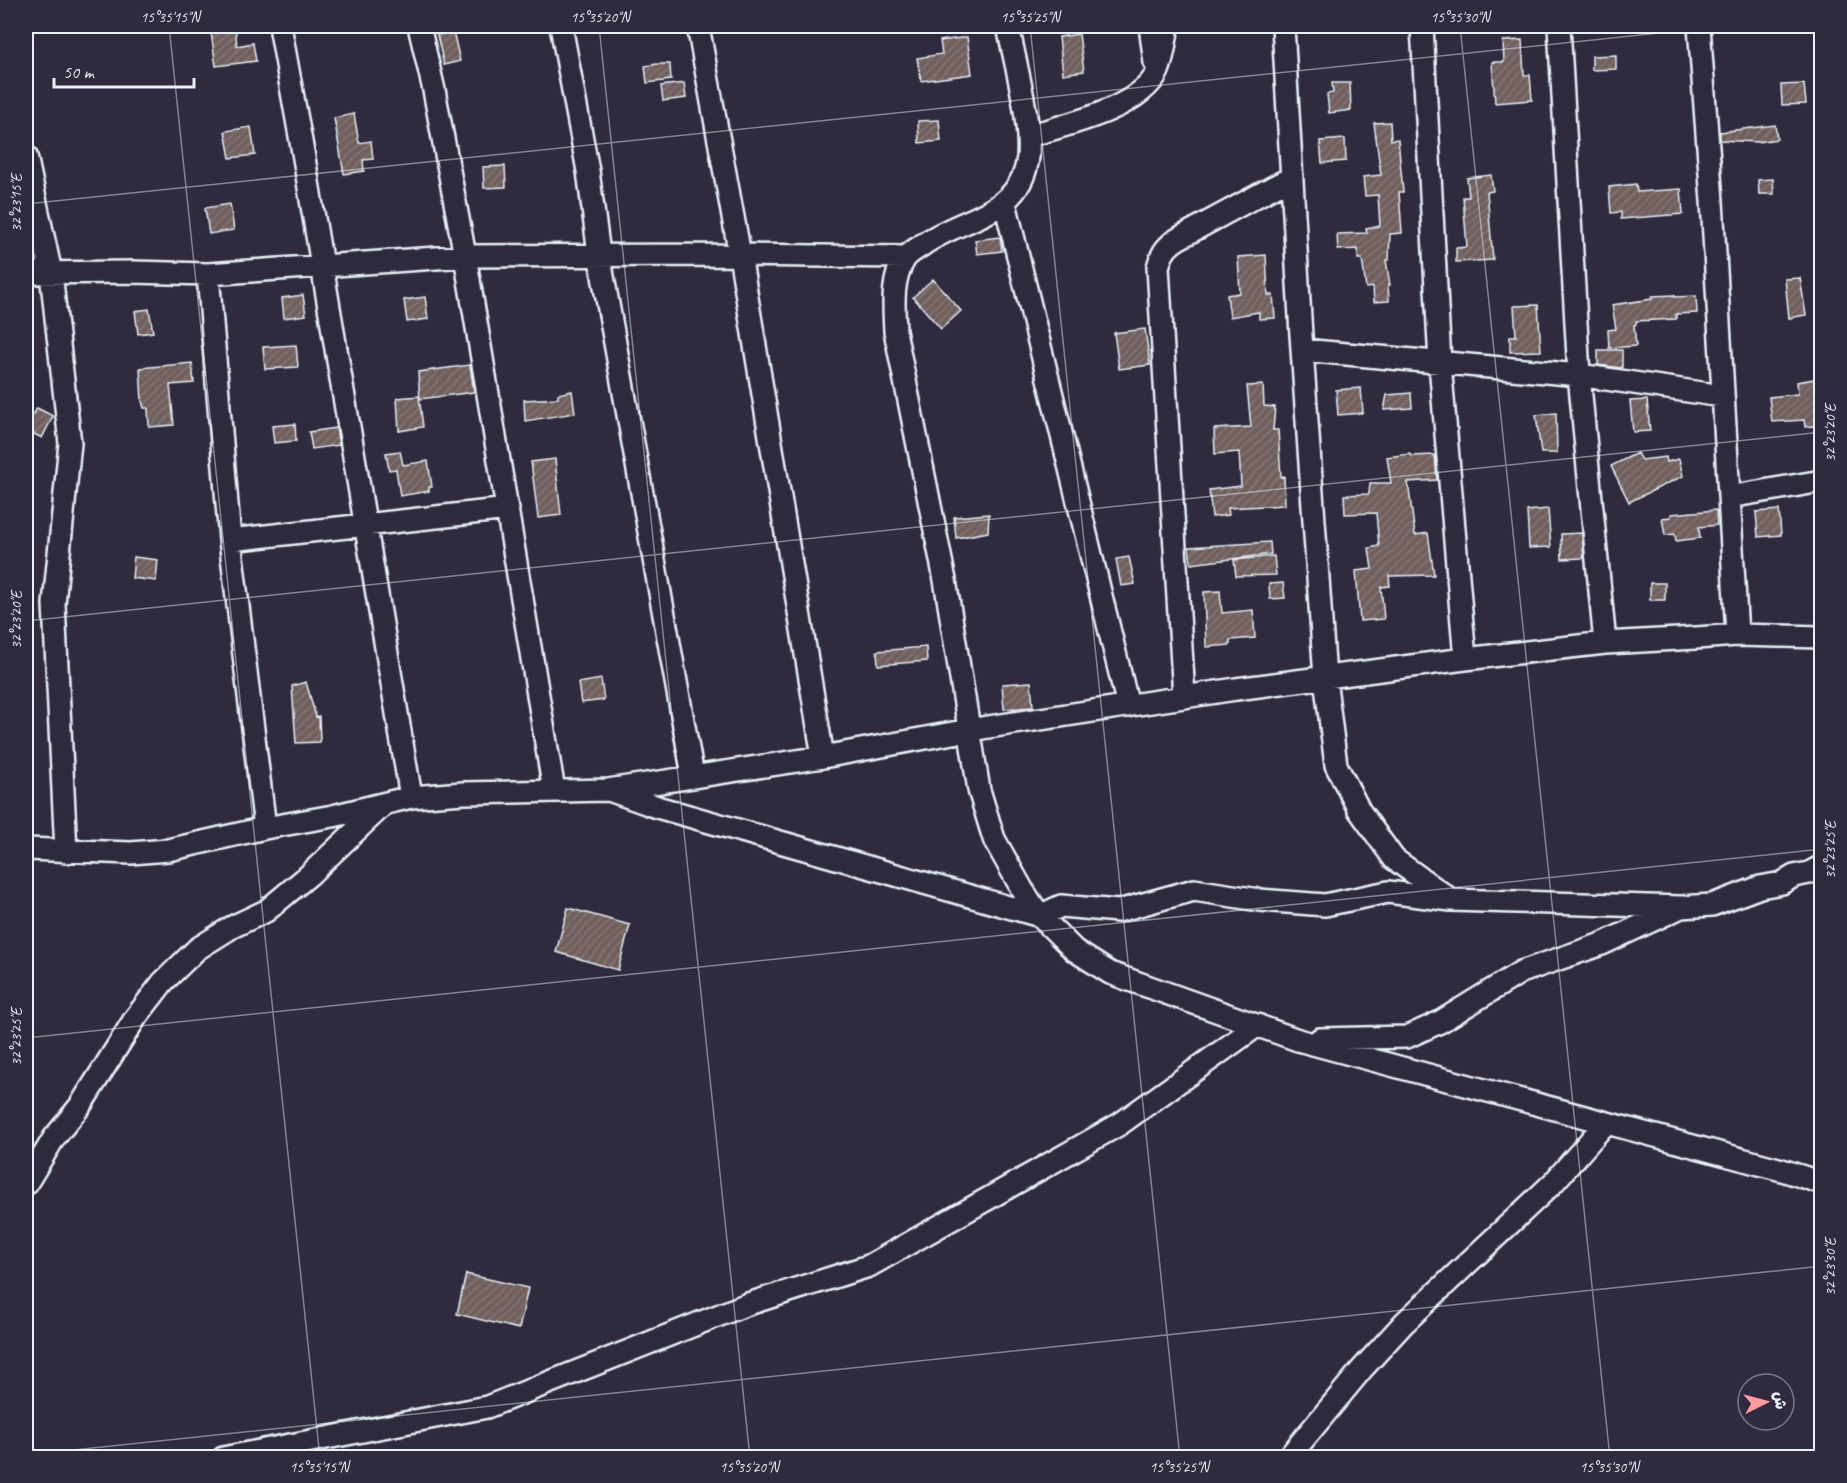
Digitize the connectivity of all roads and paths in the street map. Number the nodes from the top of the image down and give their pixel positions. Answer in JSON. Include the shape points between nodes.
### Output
{"nodes":[{"id":1,"x":280,"y":26,"type":"edge"},
{"id":2,"x":419,"y":26,"type":"edge"},
{"id":3,"x":561,"y":26,"type":"edge"},
{"id":4,"x":698,"y":26,"type":"edge"},
{"id":5,"x":1008,"y":26,"type":"edge"},
{"id":6,"x":1150,"y":26,"type":"edge"},
{"id":7,"x":1168,"y":26,"type":"edge"},
{"id":8,"x":1283,"y":26,"type":"edge"},
{"id":9,"x":1422,"y":26,"type":"edge"},
{"id":10,"x":1559,"y":26,"type":"edge"},
{"id":11,"x":1699,"y":26,"type":"edge"},
{"id":12,"x":1157,"y":73,"type":"junction"},
{"id":13,"x":1028,"y":136,"type":"junction"},
{"id":14,"x":26,"y":156,"type":"edge"},
{"id":15,"x":1292,"y":177,"type":"junction"},
{"id":16,"x":1005,"y":203,"type":"junction"},
{"id":17,"x":599,"y":254,"type":"junction"},
{"id":18,"x":740,"y":255,"type":"junction"},
{"id":19,"x":465,"y":256,"type":"junction"},
{"id":20,"x":905,"y":257,"type":"junction"},
{"id":21,"x":321,"y":267,"type":"junction"},
{"id":22,"x":26,"y":273,"type":"edge"},
{"id":23,"x":51,"y":273,"type":"junction"},
{"id":24,"x":208,"y":274,"type":"junction"},
{"id":25,"x":1302,"y":350,"type":"junction"},
{"id":26,"x":1440,"y":363,"type":"junction"},
{"id":27,"x":1579,"y":375,"type":"junction"},
{"id":28,"x":1722,"y":396,"type":"junction"},
{"id":29,"x":1821,"y":481,"type":"edge"},
{"id":30,"x":1729,"y":497,"type":"junction"},
{"id":31,"x":508,"y":509,"type":"junction"},
{"id":32,"x":365,"y":525,"type":"junction"},
{"id":33,"x":230,"y":540,"type":"junction"},
{"id":34,"x":1737,"y":635,"type":"junction"},
{"id":35,"x":1821,"y":637,"type":"edge"},
{"id":36,"x":1605,"y":644,"type":"junction"},
{"id":37,"x":1465,"y":659,"type":"junction"},
{"id":38,"x":1325,"y":678,"type":"junction"},
{"id":39,"x":1184,"y":697,"type":"junction"},
{"id":40,"x":1128,"y":706,"type":"junction"},
{"id":41,"x":969,"y":730,"type":"junction"},
{"id":42,"x":823,"y":757,"type":"junction"},
{"id":43,"x":693,"y":776,"type":"junction"},
{"id":44,"x":608,"y":790,"type":"junction"},
{"id":45,"x":554,"y":791,"type":"junction"},
{"id":46,"x":411,"y":797,"type":"junction"},
{"id":47,"x":384,"y":804,"type":"junction"},
{"id":48,"x":265,"y":828,"type":"junction"},
{"id":49,"x":26,"y":849,"type":"edge"},
{"id":50,"x":66,"y":852,"type":"junction"},
{"id":51,"x":1821,"y":866,"type":"edge"},
{"id":52,"x":1451,"y":900,"type":"junction"},
{"id":53,"x":1681,"y":907,"type":"junction"},
{"id":54,"x":1040,"y":916,"type":"junction"},
{"id":55,"x":1258,"y":1025,"type":"junction"},
{"id":56,"x":1298,"y":1040,"type":"junction"},
{"id":57,"x":1605,"y":1124,"type":"junction"},
{"id":58,"x":1821,"y":1183,"type":"edge"},
{"id":59,"x":26,"y":1184,"type":"edge"},
{"id":60,"x":223,"y":1458,"type":"edge"},
{"id":61,"x":1288,"y":1458,"type":"edge"}],
"edges":[{"from":1,"to":21,"type":"street"},
{"from":2,"to":19,"type":"street"},
{"from":3,"to":17,"type":"street"},
{"from":4,"to":18,"type":"street"},
{"from":5,"to":13,"type":"street"},
{"from":6,"to":12,"type":"street"},
{"from":7,"to":12,"type":"street"},
{"from":8,"to":15,"type":"street"},
{"from":9,"to":26,"type":"street"},
{"from":10,"to":27,"type":"street"},
{"from":11,"to":28,"type":"street"},
{"from":12,"to":13,"type":"street","via":[[1147,86],[1115,107]]},
{"from":13,"to":16,"type":"street","via":[[1028,159],[1020,184]]},
{"from":14,"to":23,"type":"street"},
{"from":15,"to":25,"type":"street"},
{"from":15,"to":39,"type":"street","via":[[1169,244],[1161,253],[1158,267]]},
{"from":16,"to":20,"type":"street","via":[[926,242]]},
{"from":16,"to":40,"type":"street"},
{"from":17,"to":18,"type":"street"},
{"from":17,"to":19,"type":"street"},
{"from":17,"to":43,"type":"street"},
{"from":18,"to":20,"type":"street"},
{"from":18,"to":42,"type":"street"},
{"from":19,"to":21,"type":"street"},
{"from":19,"to":31,"type":"street"},
{"from":20,"to":41,"type":"street","via":[[898,271],[894,297],[895,332],[945,580]]},
{"from":21,"to":24,"type":"street"},
{"from":21,"to":32,"type":"street"},
{"from":22,"to":23,"type":"street"},
{"from":23,"to":24,"type":"street"},
{"from":23,"to":50,"type":"street","via":[[70,443],[54,604]]},
{"from":24,"to":33,"type":"street"},
{"from":25,"to":26,"type":"street"},
{"from":25,"to":38,"type":"street"},
{"from":26,"to":27,"type":"street"},
{"from":26,"to":37,"type":"street"},
{"from":27,"to":28,"type":"street"},
{"from":27,"to":36,"type":"street"},
{"from":28,"to":30,"type":"street"},
{"from":29,"to":30,"type":"street"},
{"from":30,"to":34,"type":"street"},
{"from":31,"to":32,"type":"street"},
{"from":31,"to":45,"type":"street"},
{"from":32,"to":33,"type":"street"},
{"from":32,"to":46,"type":"street"},
{"from":33,"to":48,"type":"street"},
{"from":34,"to":35,"type":"street"},
{"from":34,"to":36,"type":"street"},
{"from":36,"to":37,"type":"street"},
{"from":37,"to":38,"type":"street"},
{"from":38,"to":39,"type":"street"},
{"from":38,"to":52,"type":"street","via":[[1336,765],[1359,810],[1394,859]]},
{"from":39,"to":40,"type":"street"},
{"from":40,"to":41,"type":"street"},
{"from":41,"to":42,"type":"street"},
{"from":41,"to":54,"type":"street","via":[[979,790],[994,838]]},
{"from":42,"to":43,"type":"street"},
{"from":43,"to":44,"type":"street"},
{"from":44,"to":45,"type":"street"},
{"from":44,"to":54,"type":"street"},
{"from":45,"to":46,"type":"street"},
{"from":46,"to":47,"type":"street"},
{"from":47,"to":48,"type":"street"},
{"from":47,"to":59,"type":"street","via":[[266,911],[197,949],[163,982]]},
{"from":48,"to":50,"type":"street","via":[[168,850]]},
{"from":49,"to":50,"type":"street"},
{"from":51,"to":53,"type":"street","via":[[1712,905]]},
{"from":52,"to":53,"type":"street"},
{"from":52,"to":54,"type":"street","via":[[1388,892],[1325,905],[1194,890],[1118,911],[1061,906]]},
{"from":53,"to":56,"type":"street","via":[[1602,944],[1521,972],[1440,1022],[1407,1036]]},
{"from":54,"to":55,"type":"street","via":[[1074,951],[1110,972]]},
{"from":55,"to":56,"type":"street"},
{"from":55,"to":60,"type":"street","via":[[1120,1124],[870,1266],[745,1305],[487,1407]]},
{"from":56,"to":57,"type":"street"},
{"from":57,"to":58,"type":"street"},
{"from":57,"to":61,"type":"street","via":[[1553,1183],[1404,1323]]}]}
